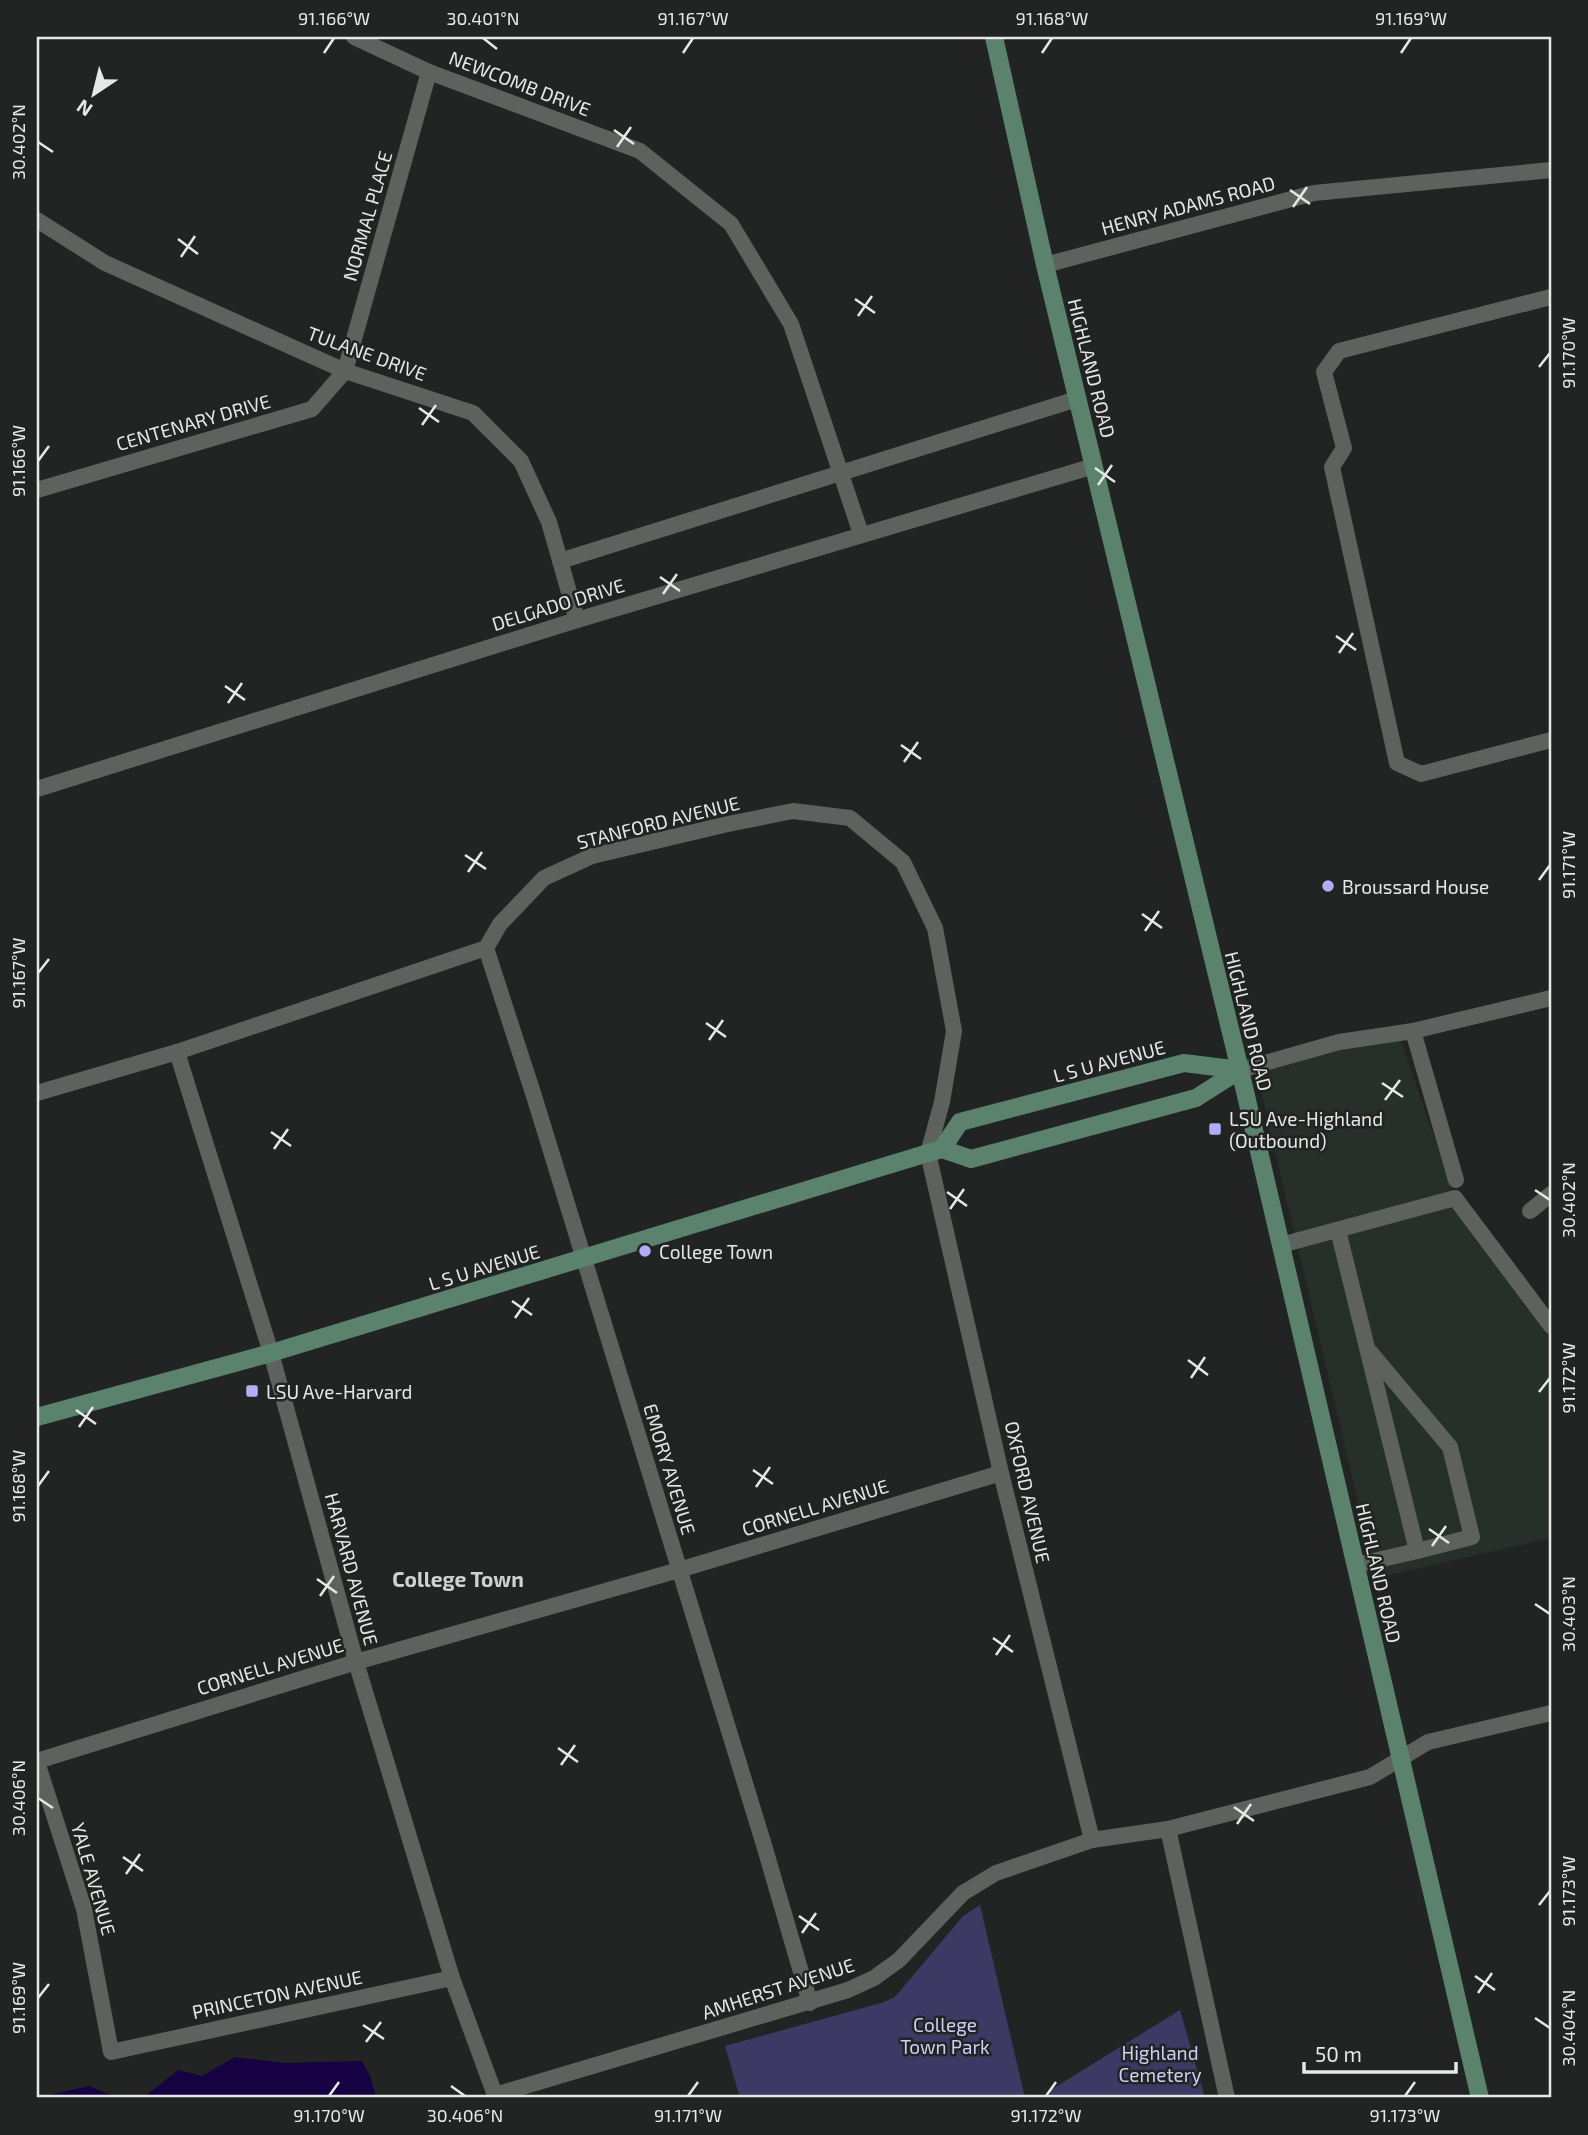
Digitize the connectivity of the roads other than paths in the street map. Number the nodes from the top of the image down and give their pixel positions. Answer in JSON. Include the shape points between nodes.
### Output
{"nodes":[{"id":1,"x":354,"y":37,"type":"edge"},
{"id":2,"x":994,"y":37,"type":"edge"},
{"id":3,"x":429,"y":72,"type":"junction"},
{"id":4,"x":1551,"y":170,"type":"edge"},
{"id":5,"x":37,"y":220,"type":"edge"},
{"id":6,"x":1045,"y":265,"type":"junction"},
{"id":7,"x":1551,"y":297,"type":"edge"},
{"id":8,"x":345,"y":372,"type":"junction"},
{"id":9,"x":1077,"y":399,"type":"junction"},
{"id":10,"x":1094,"y":466,"type":"junction"},
{"id":11,"x":841,"y":475,"type":"junction"},
{"id":12,"x":37,"y":490,"type":"edge"},
{"id":13,"x":861,"y":534,"type":"junction"},
{"id":14,"x":561,"y":561,"type":"junction"},
{"id":15,"x":577,"y":620,"type":"junction"},
{"id":16,"x":1551,"y":740,"type":"edge"},
{"id":17,"x":37,"y":789,"type":"edge"},
{"id":18,"x":486,"y":948,"type":"junction"},
{"id":19,"x":1551,"y":998,"type":"edge"},
{"id":20,"x":1413,"y":1031,"type":"junction"},
{"id":21,"x":177,"y":1052,"type":"junction"},
{"id":22,"x":1240,"y":1070,"type":"junction"},
{"id":23,"x":37,"y":1093,"type":"edge"},
{"id":24,"x":935,"y":1151,"type":"junction"},
{"id":25,"x":1456,"y":1180,"type":"dead end"},
{"id":26,"x":1551,"y":1194,"type":"edge"},
{"id":27,"x":1530,"y":1212,"type":"dead end"},
{"id":28,"x":1338,"y":1230,"type":"junction"},
{"id":29,"x":1281,"y":1245,"type":"junction"},
{"id":30,"x":583,"y":1259,"type":"junction"},
{"id":31,"x":1551,"y":1326,"type":"edge"},
{"id":32,"x":1367,"y":1348,"type":"junction"},
{"id":33,"x":271,"y":1353,"type":"junction"},
{"id":34,"x":37,"y":1417,"type":"edge"},
{"id":35,"x":1001,"y":1473,"type":"junction"},
{"id":36,"x":1417,"y":1551,"type":"junction"},
{"id":37,"x":1356,"y":1565,"type":"junction"},
{"id":38,"x":679,"y":1570,"type":"junction"},
{"id":39,"x":356,"y":1662,"type":"junction"},
{"id":40,"x":1551,"y":1713,"type":"edge"},
{"id":41,"x":1401,"y":1759,"type":"junction"},
{"id":42,"x":37,"y":1761,"type":"edge"},
{"id":43,"x":1168,"y":1829,"type":"junction"},
{"id":44,"x":1092,"y":1840,"type":"junction"},
{"id":45,"x":452,"y":1978,"type":"junction"},
{"id":46,"x":810,"y":2003,"type":"junction"},
{"id":47,"x":111,"y":2052,"type":"joint"},
{"id":48,"x":495,"y":2095,"type":"joint"},
{"id":49,"x":1227,"y":2098,"type":"edge"},
{"id":50,"x":1480,"y":2098,"type":"edge"}],
"edges":[{"from":1,"to":3,"type":"street","name":"NEWCOMB DRIVE"},
{"from":2,"to":6,"type":"street","name":"HIGHLAND ROAD"},
{"from":3,"to":8,"type":"street","name":"NORMAL PLACE"},
{"from":3,"to":11,"type":"street","name":"NEWCOMB DRIVE","via":[[640,151],[732,224],[791,324]]},
{"from":4,"to":6,"type":"street","name":"HENRY ADAMS ROAD","via":[[1314,193]]},
{"from":5,"to":8,"type":"street","name":"TULANE DRIVE","via":[[105,263]]},
{"from":6,"to":9,"type":"street","name":"HIGHLAND ROAD"},
{"from":7,"to":16,"type":"street","via":[[1339,351],[1324,372],[1344,449],[1332,467],[1397,763],[1421,774]]},
{"from":8,"to":12,"type":"street","name":"CENTENARY DRIVE","via":[[312,410]]},
{"from":8,"to":14,"type":"street","name":"TULANE DRIVE","via":[[473,412],[521,461]]},
{"from":9,"to":10,"type":"street","name":"HIGHLAND ROAD"},
{"from":9,"to":11,"type":"street","name":"DELGADO DRIVE"},
{"from":10,"to":13,"type":"street","name":"DELGADO DRIVE"},
{"from":10,"to":22,"type":"street","name":"HIGHLAND ROAD"},
{"from":11,"to":13,"type":"street","name":"NEWCOMB DRIVE"},
{"from":11,"to":14,"type":"street","name":"DELGADO DRIVE"},
{"from":13,"to":15,"type":"street","name":"DELGADO DRIVE"},
{"from":14,"to":15,"type":"street","name":"TULANE DRIVE"},
{"from":15,"to":17,"type":"street","name":"DELGADO DRIVE"},
{"from":18,"to":21,"type":"street"},
{"from":18,"to":24,"type":"street","name":"STANFORD AVENUE","via":[[500,924],[544,878],[592,856],[793,811],[850,818],[903,862],[935,928],[954,1031]]},
{"from":18,"to":30,"type":"street","name":"EMORY AVENUE"},
{"from":19,"to":20,"type":"street"},
{"from":20,"to":22,"type":"street","via":[[1339,1042]]},
{"from":20,"to":25,"type":"street"},
{"from":21,"to":23,"type":"street"},
{"from":21,"to":33,"type":"street","name":"HARVARD AVENUE"},
{"from":22,"to":24,"type":"street","via":[[1196,1098],[971,1159]]},
{"from":22,"to":24,"type":"street","name":"L S U AVENUE","via":[[1184,1063],[973,1118],[960,1122]]},
{"from":22,"to":29,"type":"street","name":"HIGHLAND ROAD"},
{"from":24,"to":30,"type":"street","name":"L S U AVENUE"},
{"from":24,"to":35,"type":"street","name":"OXFORD AVENUE"},
{"from":26,"to":27,"type":"street"},
{"from":28,"to":29,"type":"street"},
{"from":28,"to":31,"type":"street","via":[[1455,1198]]},
{"from":28,"to":32,"type":"street"},
{"from":29,"to":37,"type":"street","name":"HIGHLAND ROAD"},
{"from":30,"to":33,"type":"street","name":"L S U AVENUE"},
{"from":30,"to":38,"type":"street","name":"EMORY AVENUE"},
{"from":32,"to":36,"type":"street"},
{"from":32,"to":36,"type":"street","via":[[1450,1447],[1472,1537]]},
{"from":33,"to":34,"type":"street","name":"L S U AVENUE"},
{"from":33,"to":39,"type":"street","name":"HARVARD AVENUE"},
{"from":35,"to":38,"type":"street","name":"CORNELL AVENUE"},
{"from":35,"to":44,"type":"street","name":"OXFORD AVENUE"},
{"from":36,"to":37,"type":"street"},
{"from":37,"to":41,"type":"street","name":"HIGHLAND ROAD"},
{"from":38,"to":39,"type":"street","name":"CORNELL AVENUE"},
{"from":38,"to":46,"type":"street","name":"EMORY AVENUE"},
{"from":39,"to":42,"type":"street","name":"CORNELL AVENUE"},
{"from":39,"to":45,"type":"street","name":"HARVARD AVENUE"},
{"from":40,"to":41,"type":"street","name":"AMHERST AVENUE","via":[[1428,1742]]},
{"from":41,"to":43,"type":"street","name":"AMHERST AVENUE","via":[[1370,1777]]},
{"from":41,"to":50,"type":"street","name":"HIGHLAND ROAD"},
{"from":42,"to":47,"type":"street","name":"YALE AVENUE","via":[[85,1909]]},
{"from":43,"to":44,"type":"street","name":"AMHERST AVENUE"},
{"from":43,"to":49,"type":"street"},
{"from":44,"to":46,"type":"street","name":"AMHERST AVENUE","via":[[996,1873],[963,1893],[922,1938],[874,1978]]},
{"from":45,"to":47,"type":"street","name":"PRINCETON AVENUE"},
{"from":45,"to":48,"type":"street","name":"HARVARD AVENUE"},
{"from":46,"to":48,"type":"street","name":"AMHERST AVENUE"}]}
